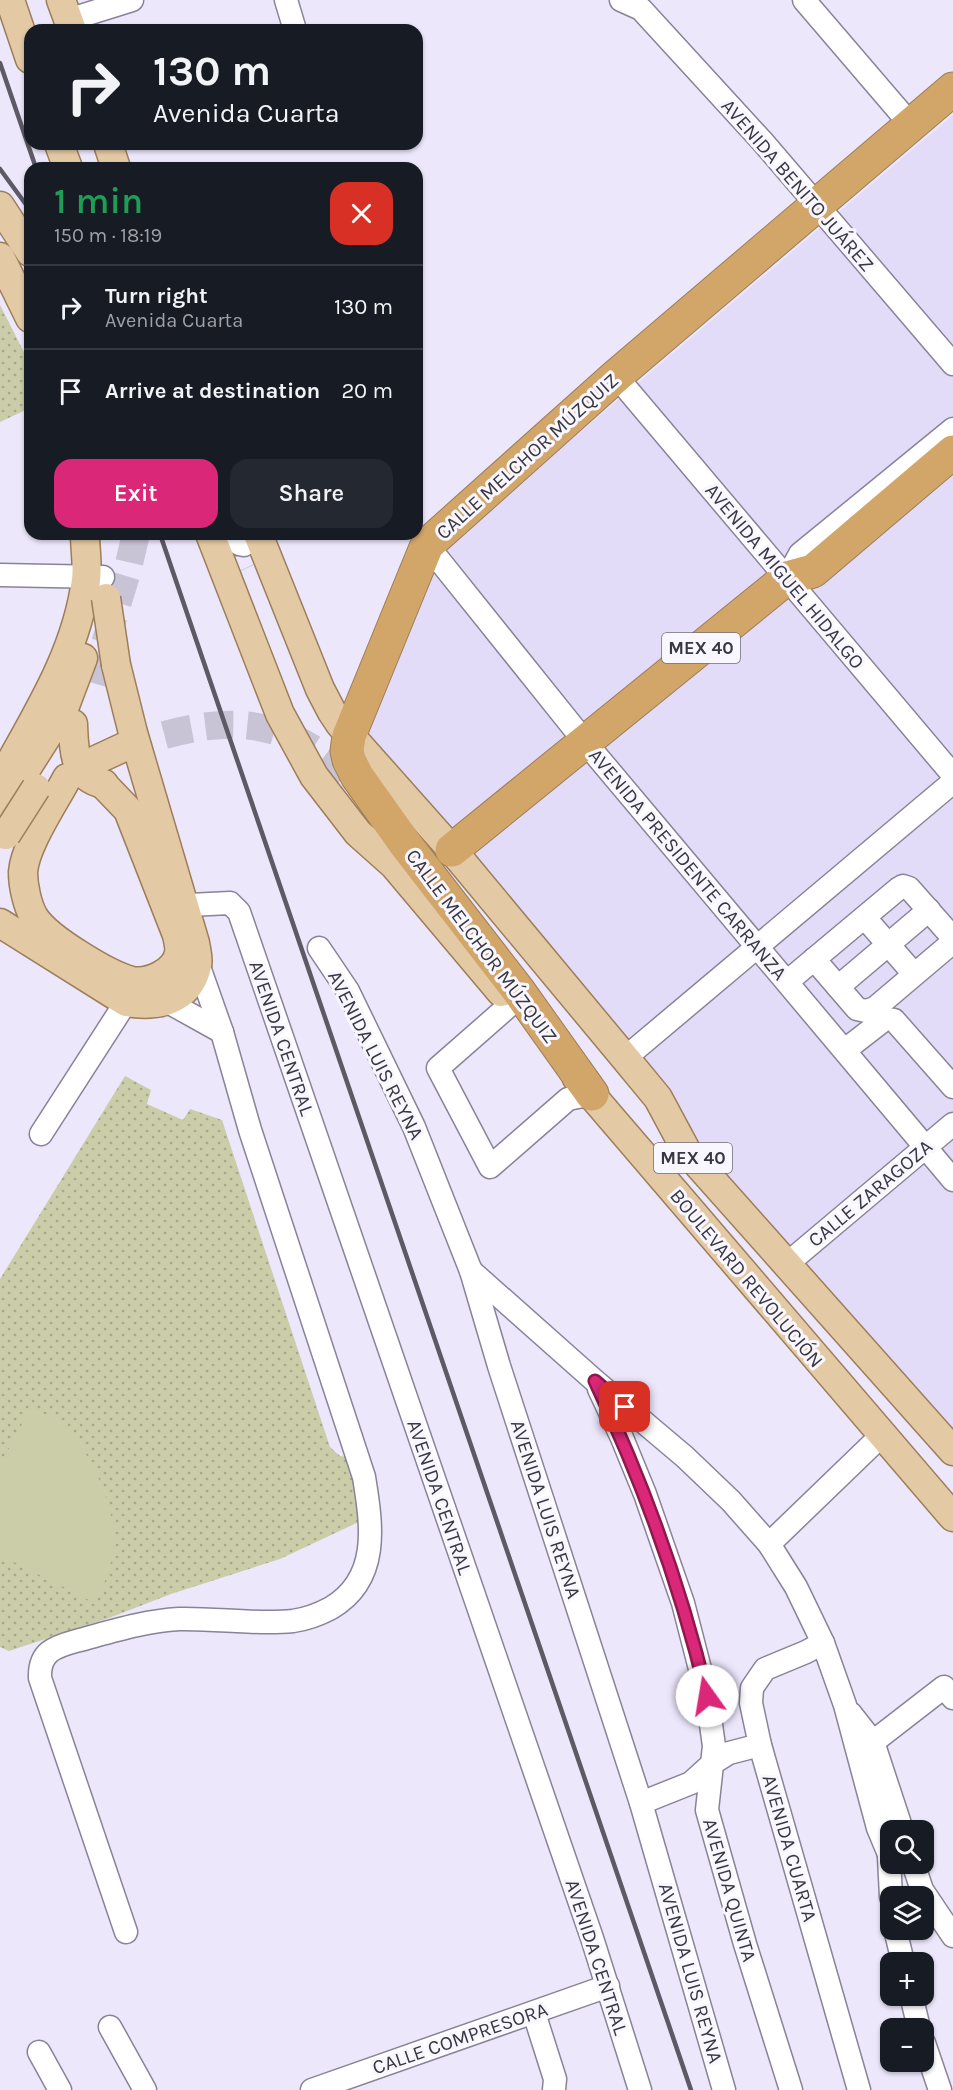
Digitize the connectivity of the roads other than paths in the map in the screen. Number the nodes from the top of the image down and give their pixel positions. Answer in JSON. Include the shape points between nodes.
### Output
{"nodes":[{"id":1,"x":10,"y":0,"type":"edge"},
{"id":2,"x":27,"y":0,"type":"edge"},
{"id":3,"x":44,"y":0,"type":"edge"},
{"id":4,"x":132,"y":0,"type":"edge"},
{"id":5,"x":286,"y":0,"type":"edge"},
{"id":6,"x":804,"y":0,"type":"edge"},
{"id":7,"x":637,"y":3,"type":"edge"},
{"id":8,"x":64,"y":20,"type":"edge"},
{"id":9,"x":36,"y":24,"type":"edge"},
{"id":10,"x":293,"y":24,"type":"edge"},
{"id":11,"x":24,"y":42,"type":"edge"},
{"id":12,"x":953,"y":89,"type":"edge"},
{"id":13,"x":911,"y":125,"type":"junction"},
{"id":14,"x":816,"y":205,"type":"junction"},
{"id":15,"x":0,"y":206,"type":"edge"},
{"id":16,"x":24,"y":243,"type":"edge"},
{"id":17,"x":0,"y":257,"type":"edge"},
{"id":18,"x":24,"y":306,"type":"edge"},
{"id":19,"x":953,"y":364,"type":"edge"},
{"id":20,"x":616,"y":376,"type":"junction"},
{"id":21,"x":953,"y":429,"type":"edge"},
{"id":22,"x":953,"y":452,"type":"edge"},
{"id":23,"x":87,"y":540,"type":"edge"},
{"id":24,"x":100,"y":540,"type":"edge"},
{"id":25,"x":220,"y":540,"type":"edge"},
{"id":26,"x":224,"y":540,"type":"edge"},
{"id":27,"x":250,"y":540,"type":"edge"},
{"id":28,"x":260,"y":540,"type":"edge"},
{"id":29,"x":427,"y":545,"type":"junction"},
{"id":30,"x":241,"y":571,"type":"tunnel mouth"},
{"id":31,"x":0,"y":575,"type":"edge"},
{"id":32,"x":787,"y":578,"type":"junction"},
{"id":33,"x":98,"y":584,"type":"junction"},
{"id":34,"x":87,"y":648,"type":"dead end"},
{"id":35,"x":93,"y":683,"type":"tunnel mouth"},
{"id":36,"x":74,"y":724,"type":"junction"},
{"id":37,"x":349,"y":736,"type":"junction"},
{"id":38,"x":129,"y":740,"type":"junction"},
{"id":39,"x":585,"y":742,"type":"junction"},
{"id":40,"x":85,"y":774,"type":"junction"},
{"id":41,"x":953,"y":776,"type":"edge"},
{"id":42,"x":0,"y":781,"type":"edge"},
{"id":43,"x":953,"y":782,"type":"edge"},
{"id":44,"x":2,"y":826,"type":"edge"},
{"id":45,"x":413,"y":828,"type":"dead end"},
{"id":46,"x":452,"y":850,"type":"junction"},
{"id":47,"x":394,"y":865,"type":"junction"},
{"id":48,"x":174,"y":905,"type":"junction"},
{"id":49,"x":929,"y":910,"type":"junction"},
{"id":50,"x":865,"y":918,"type":"junction"},
{"id":51,"x":0,"y":923,"type":"edge"},
{"id":52,"x":953,"y":938,"type":"edge"},
{"id":53,"x":953,"y":942,"type":"edge"},
{"id":54,"x":889,"y":945,"type":"junction"},
{"id":55,"x":759,"y":946,"type":"junction"},
{"id":56,"x":319,"y":948,"type":"dead end"},
{"id":57,"x":814,"y":959,"type":"junction"},
{"id":58,"x":198,"y":964,"type":"junction"},
{"id":59,"x":914,"y":974,"type":"junction"},
{"id":60,"x":788,"y":981,"type":"junction"},
{"id":61,"x":838,"y":987,"type":"junction"},
{"id":62,"x":126,"y":1002,"type":"junction"},
{"id":63,"x":168,"y":1002,"type":"junction"},
{"id":64,"x":511,"y":1004,"type":"junction"},
{"id":65,"x":222,"y":1032,"type":"junction"},
{"id":66,"x":845,"y":1050,"type":"junction"},
{"id":67,"x":625,"y":1058,"type":"junction"},
{"id":68,"x":953,"y":1087,"type":"edge"},
{"id":69,"x":591,"y":1094,"type":"junction"},
{"id":70,"x":953,"y":1124,"type":"edge"},
{"id":71,"x":41,"y":1134,"type":"dead end"},
{"id":72,"x":925,"y":1147,"type":"junction"},
{"id":73,"x":687,"y":1152,"type":"junction"},
{"id":74,"x":953,"y":1180,"type":"edge"},
{"id":75,"x":788,"y":1263,"type":"junction"},
{"id":76,"x":471,"y":1271,"type":"junction"},
{"id":77,"x":595,"y":1381,"type":"junction"},
{"id":78,"x":882,"y":1436,"type":"junction"},
{"id":79,"x":953,"y":1451,"type":"edge"},
{"id":80,"x":953,"y":1517,"type":"edge"},
{"id":81,"x":770,"y":1544,"type":"junction"},
{"id":82,"x":823,"y":1643,"type":"junction"},
{"id":83,"x":948,"y":1692,"type":"edge"},
{"id":84,"x":845,"y":1705,"type":"junction"},
{"id":85,"x":873,"y":1742,"type":"junction"},
{"id":86,"x":760,"y":1745,"type":"junction"},
{"id":87,"x":713,"y":1763,"type":"junction"},
{"id":88,"x":641,"y":1803,"type":"junction"},
{"id":89,"x":899,"y":1820,"type":"edge"},
{"id":90,"x":880,"y":1833,"type":"edge"},
{"id":91,"x":902,"y":1874,"type":"edge"},
{"id":92,"x":917,"y":1886,"type":"edge"},
{"id":93,"x":934,"y":1908,"type":"edge"},
{"id":94,"x":126,"y":1932,"type":"dead end"},
{"id":95,"x":953,"y":1936,"type":"edge"},
{"id":96,"x":608,"y":1986,"type":"junction"},
{"id":97,"x":534,"y":2013,"type":"junction"},
{"id":98,"x":110,"y":2027,"type":"dead end"},
{"id":99,"x":39,"y":2052,"type":"dead end"},
{"id":100,"x":934,"y":2072,"type":"edge"},
{"id":101,"x":324,"y":2088,"type":"edge"},
{"id":102,"x":60,"y":2090,"type":"edge"},
{"id":103,"x":145,"y":2090,"type":"edge"},
{"id":104,"x":554,"y":2090,"type":"edge"},
{"id":105,"x":640,"y":2090,"type":"edge"},
{"id":106,"x":724,"y":2090,"type":"edge"},
{"id":107,"x":791,"y":2090,"type":"edge"},
{"id":108,"x":859,"y":2090,"type":"edge"},
{"id":109,"x":940,"y":2090,"type":"edge"}],
"edges":[{"from":1,"to":11,"type":"main road"},
{"from":2,"to":9,"type":"main road"},
{"from":3,"to":8,"type":"main road"},
{"from":4,"to":8,"type":"street"},
{"from":5,"to":10,"type":"street"},
{"from":6,"to":13,"type":"street"},
{"from":7,"to":14,"type":"street","name":"AVENIDA BENITO JUÁREZ"},
{"from":12,"to":13,"type":"highway","name":"CALLE MELCHOR MÚZQUIZ","number":"MEX 40"},
{"from":13,"to":14,"type":"highway","name":"CALLE MELCHOR MÚZQUIZ","number":"MEX 40"},
{"from":14,"to":19,"type":"street","name":"AVENIDA BENITO JUÁREZ"},
{"from":14,"to":20,"type":"highway","name":"CALLE MELCHOR MÚZQUIZ","number":"MEX 40"},
{"from":15,"to":16,"type":"main road"},
{"from":17,"to":18,"type":"main road"},
{"from":20,"to":29,"type":"highway","name":"CALLE MELCHOR MÚZQUIZ","number":"MEX 40"},
{"from":20,"to":32,"type":"street","name":"AVENIDA MIGUEL HIDALGO"},
{"from":21,"to":32,"type":"street","via":[[800,554]]},
{"from":22,"to":32,"type":"highway","number":"MEX 40","via":[[813,571]]},
{"from":23,"to":33,"type":"main road"},
{"from":24,"to":33,"type":"main road"},
{"from":25,"to":47,"type":"main road","name":"BOULEVARD REVOLUCIÓN","via":[[280,714],[298,750],[358,833]]},
{"from":26,"to":27,"type":"street","via":[[243,545]]},
{"from":28,"to":37,"type":"main road","via":[[320,689]]},
{"from":29,"to":37,"type":"highway","name":"CALLE MELCHOR MÚZQUIZ","number":"MEX 40"},
{"from":29,"to":39,"type":"street","name":"AVENIDA PRESIDENTE CARRANZA"},
{"from":30,"to":47,"type":"main road","via":[[315,744]]},
{"from":31,"to":33,"type":"street"},
{"from":32,"to":39,"type":"highway","number":"MEX 40"},
{"from":32,"to":41,"type":"street","name":"AVENIDA MIGUEL HIDALGO"},
{"from":33,"to":38,"type":"main road","bridge":true},
{"from":33,"to":42,"type":"main road","via":[[80,613],[68,652]]},
{"from":34,"to":44,"type":"main road","via":[[63,711]]},
{"from":35,"to":36,"type":"main road"},
{"from":36,"to":40,"type":"main road","via":[[74,753],[94,781]]},
{"from":36,"to":44,"type":"main road","bridge":true,"via":[[36,788]]},
{"from":37,"to":46,"type":"main road","number":"MEX 40"},
{"from":37,"to":69,"type":"highway","name":"CALLE MELCHOR MÚZQUIZ","number":"MEX 40","via":[[347,751],[357,777],[518,990]]},
{"from":38,"to":40,"type":"main road","via":[[132,754],[122,775]]},
{"from":38,"to":48,"type":"main road"},
{"from":39,"to":46,"type":"highway","number":"MEX 40"},
{"from":39,"to":55,"type":"street","name":"AVENIDA PRESIDENTE CARRANZA"},
{"from":40,"to":44,"type":"main road"},
{"from":40,"to":48,"type":"main road","via":[[128,810]]},
{"from":40,"to":48,"type":"main road","via":[[39,829],[27,856],[23,873],[34,916],[53,937],[94,963],[140,982],[165,973],[179,954]]},
{"from":43,"to":55,"type":"street"},
{"from":45,"to":73,"type":"main road"},
{"from":46,"to":67,"type":"main road","number":"MEX 40"},
{"from":47,"to":64,"type":"main road","name":"BOULEVARD REVOLUCIÓN"},
{"from":48,"to":58,"type":"main road","via":[[195,943]]},
{"from":48,"to":96,"type":"street","name":"AVENIDA CENTRAL","via":[[235,906]]},
{"from":49,"to":50,"type":"street","via":[[903,886]]},
{"from":49,"to":52,"type":"street"},
{"from":49,"to":54,"type":"street"},
{"from":50,"to":54,"type":"street"},
{"from":50,"to":57,"type":"street"},
{"from":51,"to":62,"type":"main road"},
{"from":53,"to":59,"type":"street"},
{"from":54,"to":59,"type":"street"},
{"from":54,"to":61,"type":"street"},
{"from":55,"to":60,"type":"street","name":"AVENIDA PRESIDENTE CARRANZA"},
{"from":55,"to":67,"type":"street"},
{"from":56,"to":76,"type":"street","name":"AVENIDA LUIS REYNA","via":[[348,991],[414,1127]]},
{"from":57,"to":60,"type":"street"},
{"from":57,"to":61,"type":"street"},
{"from":58,"to":63,"type":"main road","via":[[192,980]]},
{"from":58,"to":65,"type":"street"},
{"from":59,"to":61,"type":"street","via":[[875,1008],[866,1011],[857,1009]]},
{"from":60,"to":66,"type":"street","name":"AVENIDA PRESIDENTE CARRANZA"},
{"from":62,"to":63,"type":"main road"},
{"from":62,"to":71,"type":"street"},
{"from":63,"to":65,"type":"street"},
{"from":64,"to":69,"type":"main road","name":"BOULEVARD REVOLUCIÓN"},
{"from":64,"to":69,"type":"street","via":[[438,1068],[490,1167],[568,1099]]},
{"from":65,"to":94,"type":"street","via":[[250,1130],[364,1477],[370,1513],[369,1551],[362,1578],[344,1600],[316,1617],[292,1621],[177,1619],[127,1627],[66,1644],[48,1652],[40,1662],[40,1678]]},
{"from":66,"to":68,"type":"street","via":[[885,1019],[894,1020]]},
{"from":66,"to":72,"type":"street","name":"AVENIDA PRESIDENTE CARRANZA"},
{"from":67,"to":73,"type":"main road","number":"MEX 40","via":[[658,1098]]},
{"from":69,"to":78,"type":"main road","name":"BOULEVARD REVOLUCIÓN","number":"MEX 40"},
{"from":70,"to":72,"type":"street","name":"CALLE ZARAGOZA"},
{"from":72,"to":74,"type":"street","name":"AVENIDA PRESIDENTE CARRANZA"},
{"from":72,"to":75,"type":"street","name":"CALLE ZARAGOZA"},
{"from":73,"to":75,"type":"main road","number":"MEX 40"},
{"from":75,"to":79,"type":"main road","number":"MEX 40"},
{"from":76,"to":77,"type":"street"},
{"from":76,"to":88,"type":"street","name":"AVENIDA LUIS REYNA"},
{"from":77,"to":81,"type":"street","via":[[685,1456]]},
{"from":77,"to":87,"type":"street","name":"AVENIDA QUINTA","via":[[645,1494],[683,1603],[707,1696]]},
{"from":78,"to":80,"type":"main road","name":"BOULEVARD REVOLUCIÓN","number":"MEX 40"},
{"from":78,"to":81,"type":"street"},
{"from":81,"to":82,"type":"street"},
{"from":82,"to":84,"type":"street"},
{"from":82,"to":86,"type":"street","name":"AVENIDA CUARTA","via":[[765,1668],[752,1688],[751,1703]]},
{"from":83,"to":85,"type":"street"},
{"from":84,"to":85,"type":"street"},
{"from":84,"to":90,"type":"street"},
{"from":85,"to":89,"type":"street"},
{"from":86,"to":87,"type":"street","via":[[729,1753]]},
{"from":86,"to":108,"type":"street","name":"AVENIDA CUARTA"},
{"from":87,"to":88,"type":"street","via":[[691,1783]]},
{"from":87,"to":107,"type":"street","name":"AVENIDA QUINTA","via":[[706,1810]]},
{"from":88,"to":106,"type":"street","name":"AVENIDA LUIS REYNA"},
{"from":91,"to":92,"type":"street"},
{"from":93,"to":95,"type":"street"},
{"from":96,"to":97,"type":"street","name":"CALLE COMPRESORA"},
{"from":96,"to":105,"type":"street","name":"AVENIDA CENTRAL"},
{"from":97,"to":101,"type":"street","name":"CALLE COMPRESORA"},
{"from":97,"to":104,"type":"street","via":[[555,2079]]},
{"from":98,"to":103,"type":"street"},
{"from":99,"to":102,"type":"street"},
{"from":100,"to":109,"type":"street"}]}
